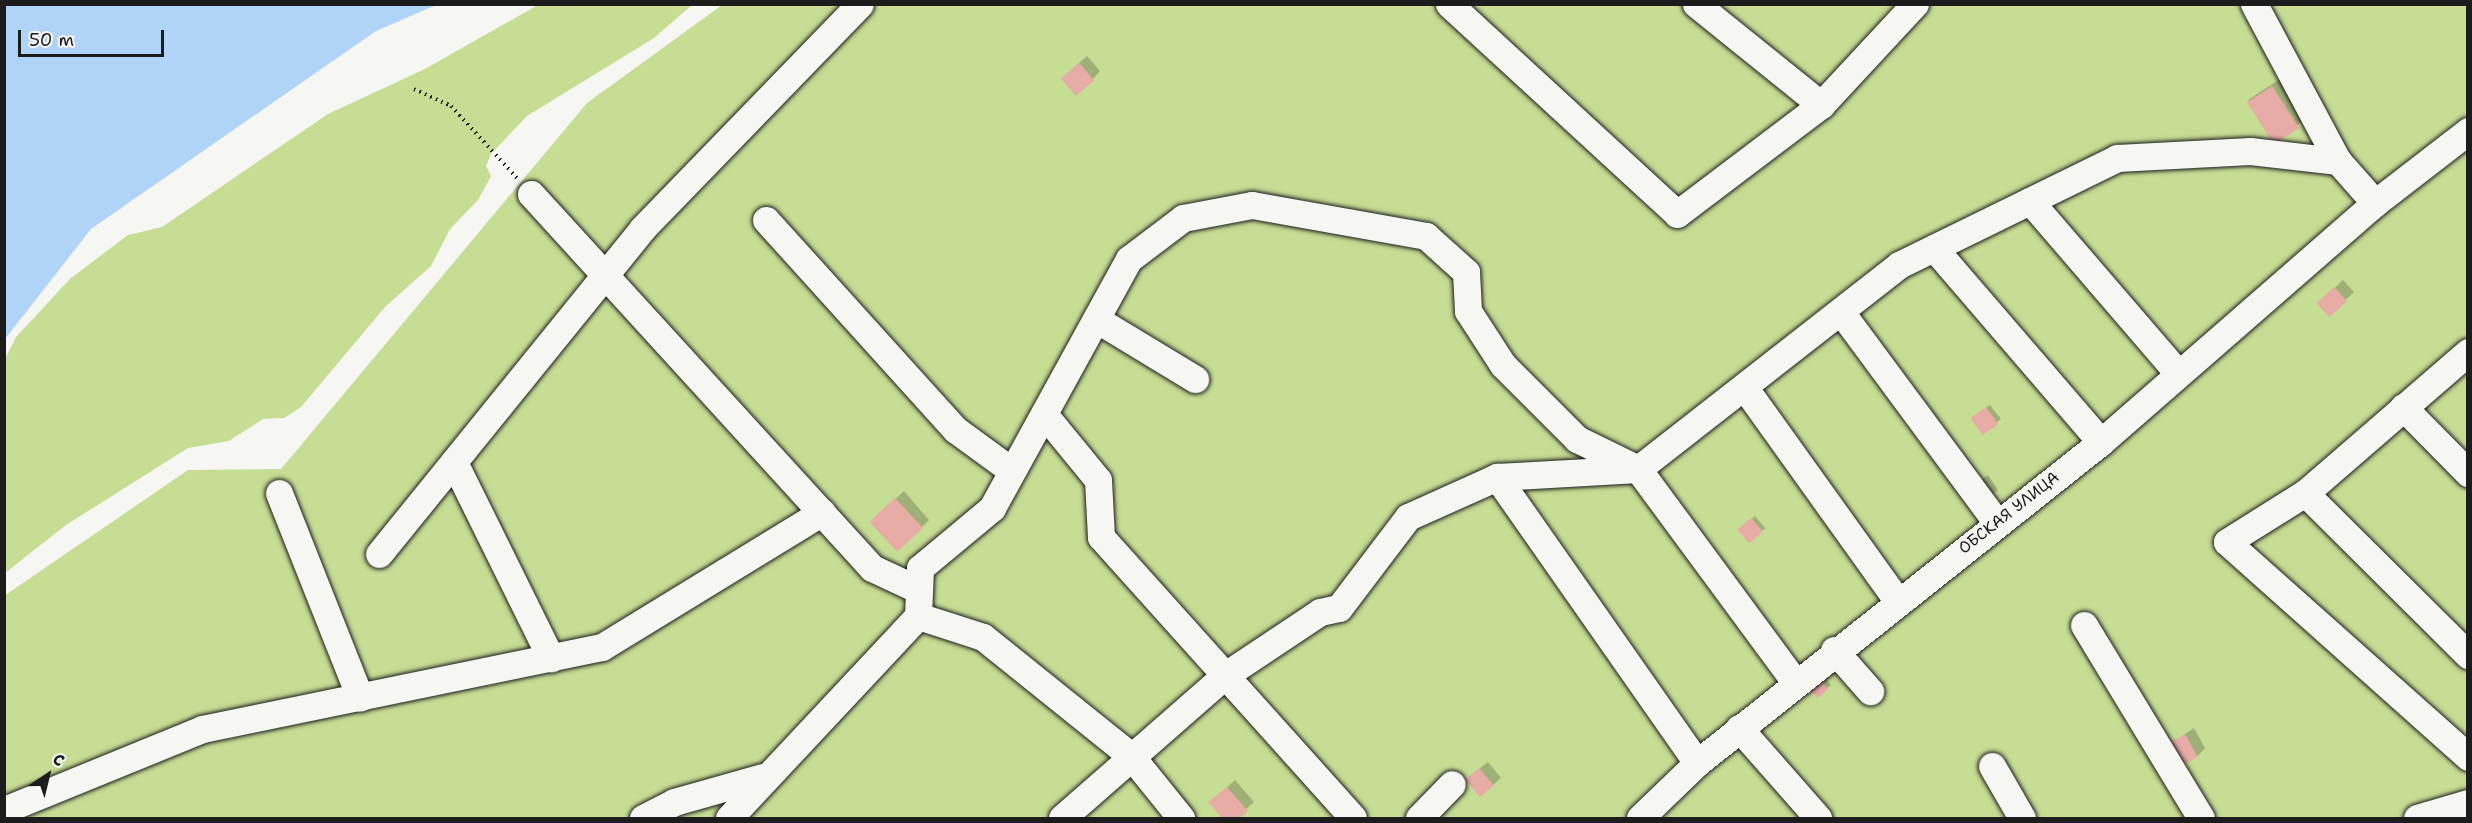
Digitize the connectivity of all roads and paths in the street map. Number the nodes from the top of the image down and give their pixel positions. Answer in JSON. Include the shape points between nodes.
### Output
{"nodes":[{"id":1,"x":861,"y":4,"type":"edge"},
{"id":2,"x":1696,"y":4,"type":"edge"},
{"id":3,"x":1915,"y":4,"type":"edge"},
{"id":4,"x":2254,"y":4,"type":"edge"},
{"id":5,"x":1465,"y":9,"type":"edge"},
{"id":6,"x":414,"y":89,"type":"dead end"},
{"id":7,"x":1821,"y":105,"type":"junction"},
{"id":8,"x":2468,"y":131,"type":"edge"},
{"id":9,"x":2338,"y":161,"type":"junction"},
{"id":10,"x":531,"y":194,"type":"joint"},
{"id":11,"x":2030,"y":201,"type":"junction"},
{"id":12,"x":2376,"y":203,"type":"junction"},
{"id":13,"x":766,"y":220,"type":"dead end"},
{"id":14,"x":1934,"y":248,"type":"junction"},
{"id":15,"x":606,"y":274,"type":"junction"},
{"id":16,"x":1841,"y":312,"type":"junction"},
{"id":17,"x":1096,"y":319,"type":"junction"},
{"id":18,"x":2468,"y":352,"type":"edge"},
{"id":19,"x":2178,"y":373,"type":"junction"},
{"id":20,"x":1195,"y":379,"type":"dead end"},
{"id":21,"x":1745,"y":388,"type":"junction"},
{"id":22,"x":2403,"y":407,"type":"junction"},
{"id":23,"x":1044,"y":414,"type":"junction"},
{"id":24,"x":2101,"y":442,"type":"junction"},
{"id":25,"x":454,"y":462,"type":"junction"},
{"id":26,"x":1638,"y":468,"type":"junction"},
{"id":27,"x":1012,"y":471,"type":"junction"},
{"id":28,"x":2468,"y":473,"type":"edge"},
{"id":29,"x":1497,"y":477,"type":"junction"},
{"id":30,"x":279,"y":493,"type":"dead end"},
{"id":31,"x":2305,"y":493,"type":"junction"},
{"id":32,"x":822,"y":512,"type":"junction"},
{"id":33,"x":1997,"y":523,"type":"junction"},
{"id":34,"x":379,"y":555,"type":"dead end"},
{"id":35,"x":1897,"y":600,"type":"junction"},
{"id":36,"x":919,"y":603,"type":"junction"},
{"id":37,"x":2084,"y":625,"type":"dead end"},
{"id":38,"x":1834,"y":650,"type":"junction"},
{"id":39,"x":2468,"y":655,"type":"edge"},
{"id":40,"x":551,"y":658,"type":"junction"},
{"id":41,"x":1224,"y":676,"type":"junction"},
{"id":42,"x":1796,"y":682,"type":"junction"},
{"id":43,"x":1870,"y":691,"type":"dead end"},
{"id":44,"x":360,"y":698,"type":"junction"},
{"id":45,"x":1739,"y":728,"type":"junction"},
{"id":46,"x":1131,"y":756,"type":"junction"},
{"id":47,"x":2468,"y":757,"type":"edge"},
{"id":48,"x":1697,"y":763,"type":"junction"},
{"id":49,"x":1992,"y":766,"type":"dead end"},
{"id":50,"x":763,"y":777,"type":"junction"},
{"id":51,"x":1452,"y":784,"type":"dead end"},
{"id":52,"x":2468,"y":803,"type":"edge"},
{"id":53,"x":4,"y":810,"type":"edge"},
{"id":54,"x":643,"y":819,"type":"edge"},
{"id":55,"x":729,"y":819,"type":"edge"},
{"id":56,"x":1062,"y":819,"type":"edge"},
{"id":57,"x":1181,"y":819,"type":"edge"},
{"id":58,"x":1353,"y":819,"type":"edge"},
{"id":59,"x":1419,"y":819,"type":"edge"},
{"id":60,"x":1640,"y":819,"type":"edge"},
{"id":61,"x":1818,"y":819,"type":"edge"},
{"id":62,"x":2022,"y":819,"type":"edge"},
{"id":63,"x":2201,"y":819,"type":"edge"},
{"id":64,"x":2417,"y":819,"type":"edge"}],
"edges":[{"from":1,"to":15,"type":"street","via":[[642,229]]},
{"from":2,"to":7,"type":"street"},
{"from":3,"to":7,"type":"street"},
{"from":4,"to":9,"type":"street"},
{"from":5,"to":7,"type":"street","via":[[1677,214]]},
{"from":6,"to":10,"type":"path","via":[[451,106]]},
{"from":8,"to":12,"type":"street","name":"ОБСКАЯ УЛИЦА"},
{"from":9,"to":11,"type":"street","via":[[2250,151],[2117,158]]},
{"from":9,"to":12,"type":"street"},
{"from":10,"to":15,"type":"street"},
{"from":11,"to":14,"type":"street"},
{"from":11,"to":19,"type":"street"},
{"from":12,"to":19,"type":"street","name":"ОБСКАЯ УЛИЦА"},
{"from":13,"to":27,"type":"street","via":[[956,430]]},
{"from":14,"to":16,"type":"street","via":[[1899,265]]},
{"from":14,"to":24,"type":"street"},
{"from":15,"to":25,"type":"street"},
{"from":15,"to":32,"type":"street"},
{"from":16,"to":21,"type":"street"},
{"from":16,"to":33,"type":"street"},
{"from":17,"to":20,"type":"street"},
{"from":17,"to":23,"type":"street"},
{"from":17,"to":26,"type":"street","via":[[1128,259],[1183,218],[1252,205],[1426,236],[1466,272],[1468,311],[1503,365],[1577,439]]},
{"from":18,"to":22,"type":"street"},
{"from":19,"to":24,"type":"street","name":"ОБСКАЯ УЛИЦА"},
{"from":21,"to":26,"type":"street"},
{"from":21,"to":35,"type":"street"},
{"from":22,"to":28,"type":"street"},
{"from":22,"to":31,"type":"street"},
{"from":23,"to":27,"type":"street"},
{"from":23,"to":41,"type":"street","via":[[1098,480],[1101,537]]},
{"from":24,"to":33,"type":"street","name":"ОБСКАЯ УЛИЦА"},
{"from":25,"to":34,"type":"street"},
{"from":25,"to":40,"type":"street"},
{"from":26,"to":29,"type":"street"},
{"from":26,"to":42,"type":"street"},
{"from":27,"to":36,"type":"street","via":[[992,508],[920,568]]},
{"from":29,"to":41,"type":"street","via":[[1408,517],[1339,608],[1320,612]]},
{"from":29,"to":48,"type":"street"},
{"from":30,"to":44,"type":"street"},
{"from":31,"to":39,"type":"street"},
{"from":31,"to":47,"type":"street","via":[[2227,542]]},
{"from":32,"to":36,"type":"street","via":[[872,568]]},
{"from":32,"to":40,"type":"street","via":[[602,647]]},
{"from":33,"to":35,"type":"street","name":"ОБСКАЯ УЛИЦА"},
{"from":35,"to":38,"type":"street","name":"ОБСКАЯ УЛИЦА"},
{"from":36,"to":46,"type":"street","via":[[983,637]]},
{"from":36,"to":50,"type":"street"},
{"from":37,"to":63,"type":"street"},
{"from":38,"to":42,"type":"street","name":"ОБСКАЯ УЛИЦА"},
{"from":38,"to":43,"type":"street"},
{"from":40,"to":44,"type":"street"},
{"from":41,"to":46,"type":"street"},
{"from":41,"to":58,"type":"street"},
{"from":42,"to":45,"type":"street","name":"ОБСКАЯ УЛИЦА"},
{"from":44,"to":53,"type":"street","via":[[202,729]]},
{"from":45,"to":48,"type":"street","name":"ОБСКАЯ УЛИЦА"},
{"from":45,"to":61,"type":"street"},
{"from":46,"to":56,"type":"street"},
{"from":46,"to":57,"type":"street"},
{"from":48,"to":60,"type":"street","name":"ОБСКАЯ УЛИЦА"},
{"from":49,"to":62,"type":"street"},
{"from":50,"to":54,"type":"street","via":[[674,802]]},
{"from":50,"to":55,"type":"street"},
{"from":51,"to":59,"type":"street"},
{"from":52,"to":64,"type":"street"}]}
